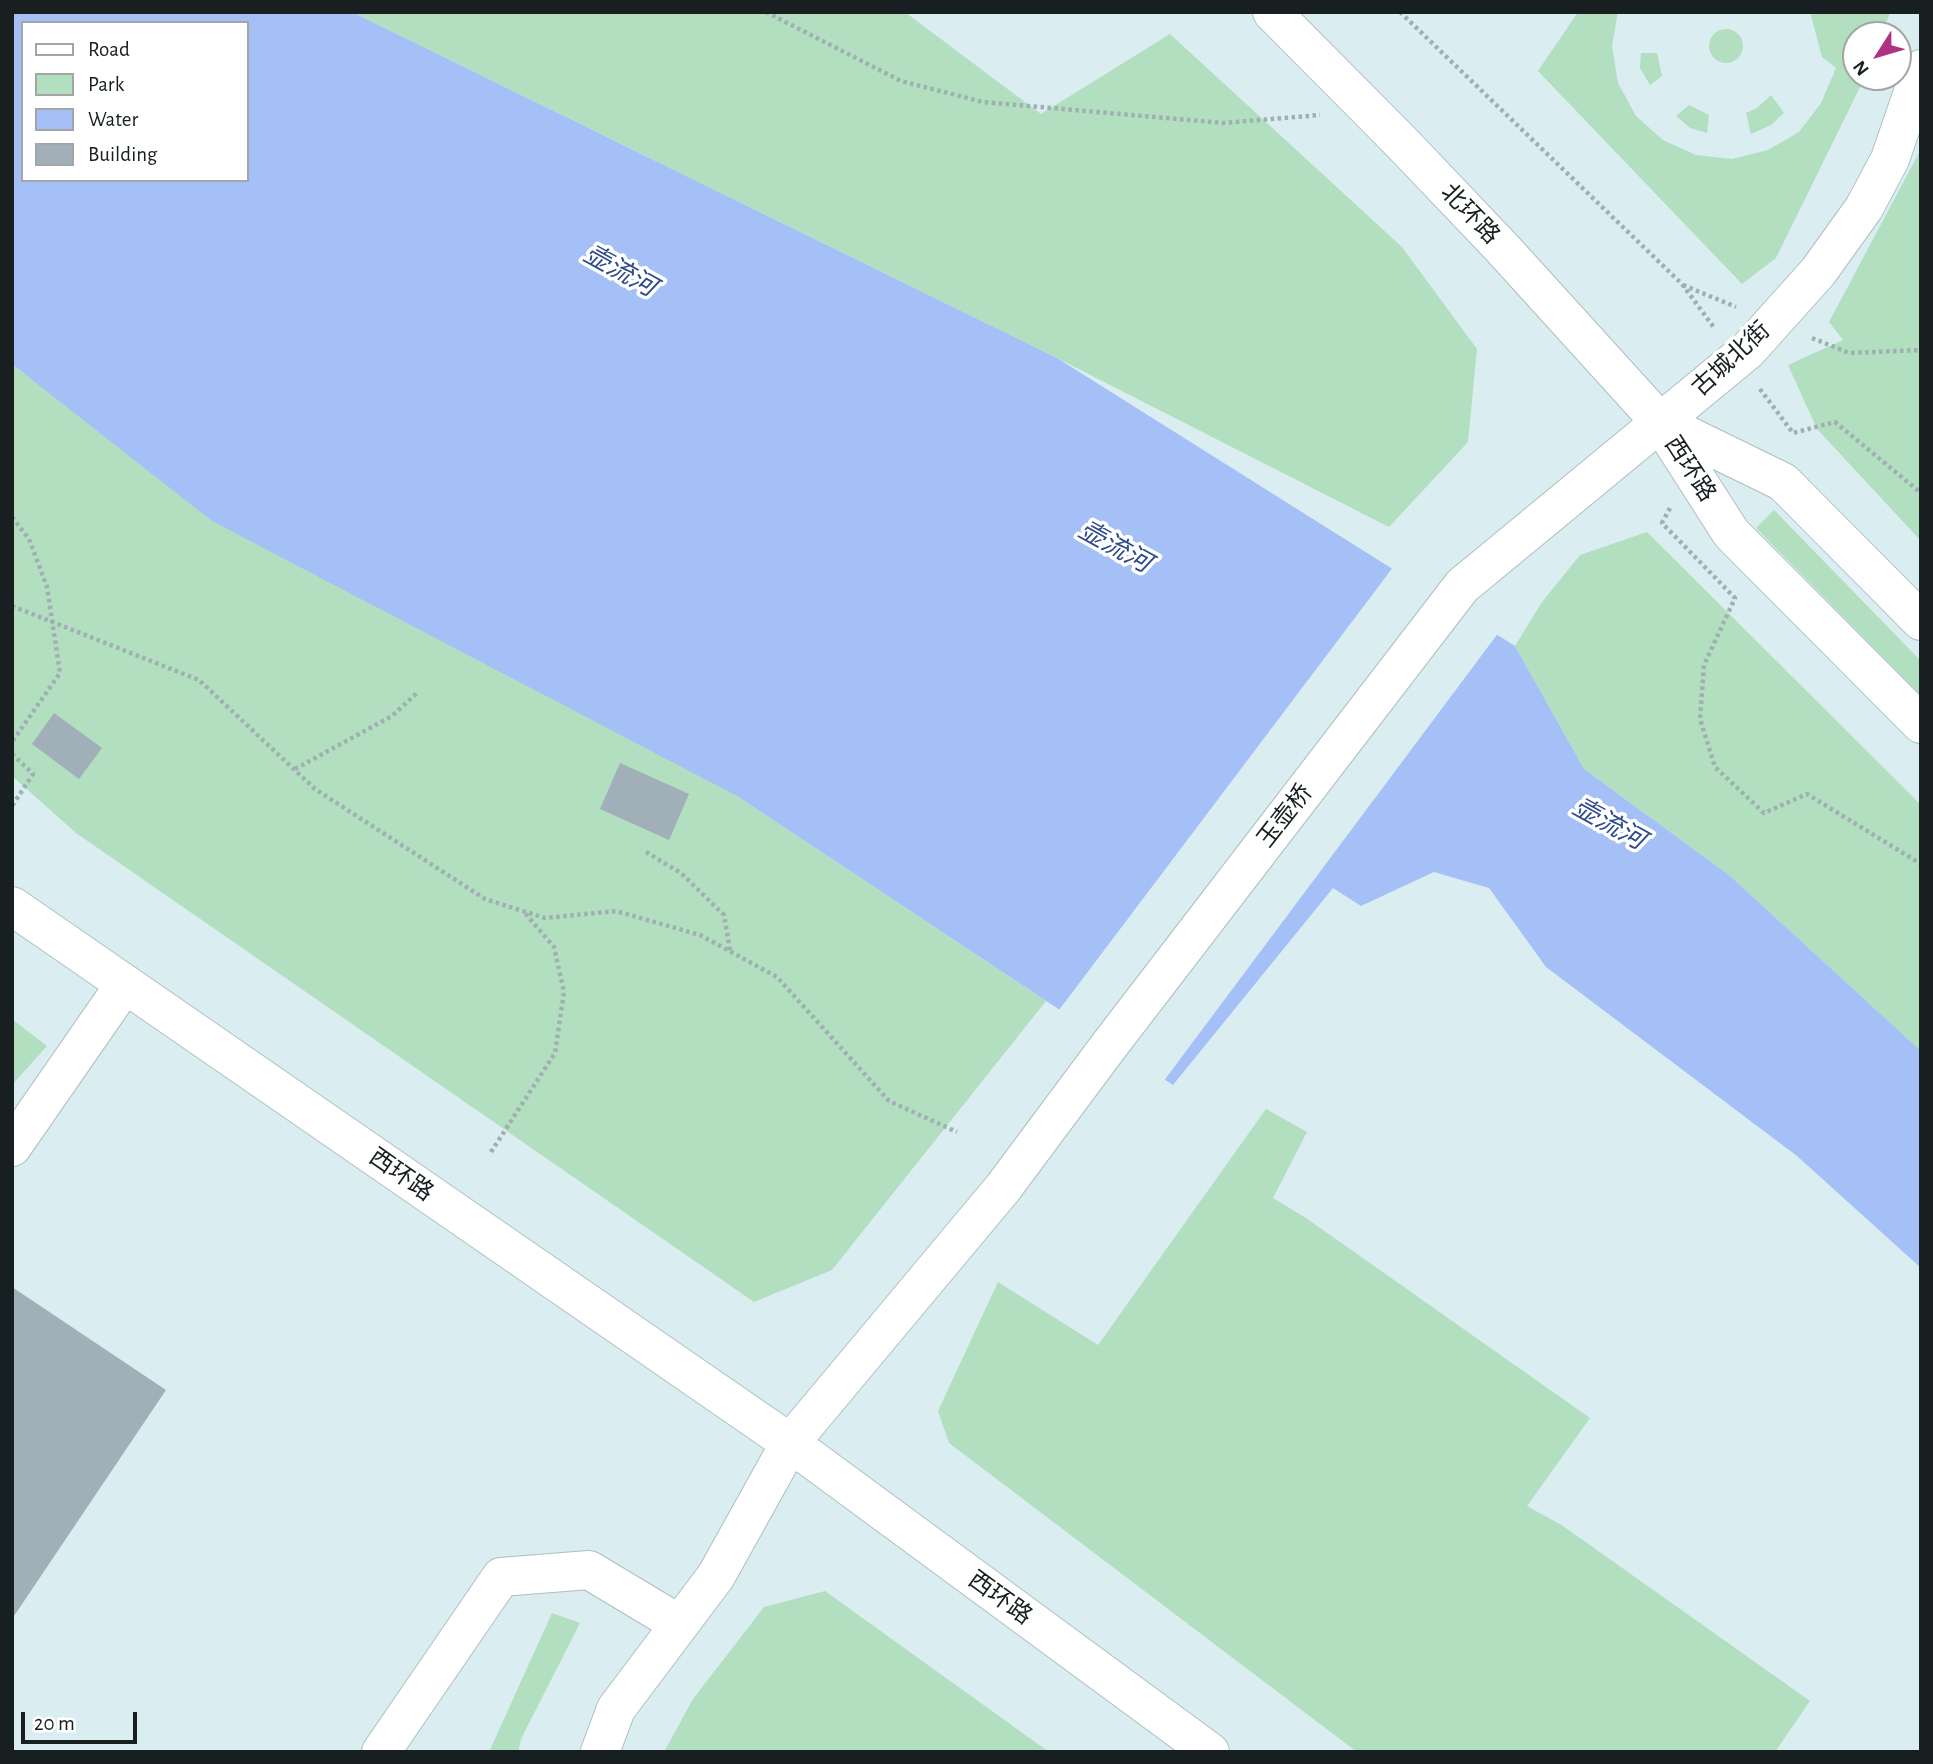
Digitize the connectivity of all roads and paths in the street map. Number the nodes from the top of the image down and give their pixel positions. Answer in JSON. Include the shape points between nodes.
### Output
{"nodes":[{"id":1,"x":766,"y":12,"type":"edge"},
{"id":2,"x":1272,"y":12,"type":"edge"},
{"id":3,"x":1400,"y":12,"type":"edge"},
{"id":4,"x":1921,"y":69,"type":"edge"},
{"id":5,"x":1370,"y":110,"type":"junction"},
{"id":6,"x":1737,"y":358,"type":"junction"},
{"id":7,"x":1660,"y":422,"type":"junction"},
{"id":8,"x":1690,"y":470,"type":"junction"},
{"id":9,"x":1921,"y":493,"type":"edge"},
{"id":10,"x":12,"y":517,"type":"edge"},
{"id":11,"x":1462,"y":586,"type":"joint"},
{"id":12,"x":12,"y":606,"type":"edge"},
{"id":13,"x":1921,"y":621,"type":"edge"},
{"id":14,"x":52,"y":622,"type":"junction"},
{"id":15,"x":417,"y":693,"type":"dead end"},
{"id":16,"x":1921,"y":724,"type":"edge"},
{"id":17,"x":12,"y":742,"type":"edge"},
{"id":18,"x":12,"y":754,"type":"edge"},
{"id":19,"x":295,"y":769,"type":"junction"},
{"id":20,"x":12,"y":806,"type":"edge"},
{"id":21,"x":646,"y":852,"type":"dead end"},
{"id":22,"x":1921,"y":864,"type":"edge"},
{"id":23,"x":12,"y":906,"type":"edge"},
{"id":24,"x":523,"y":911,"type":"junction"},
{"id":25,"x":730,"y":951,"type":"junction"},
{"id":26,"x":125,"y":984,"type":"junction"},
{"id":27,"x":957,"y":1132,"type":"dead end"},
{"id":28,"x":12,"y":1147,"type":"edge"},
{"id":29,"x":491,"y":1153,"type":"dead end"},
{"id":30,"x":790,"y":1443,"type":"junction"},
{"id":31,"x":679,"y":1624,"type":"junction"},
{"id":32,"x":380,"y":1752,"type":"edge"},
{"id":33,"x":600,"y":1752,"type":"edge"},
{"id":34,"x":1210,"y":1752,"type":"edge"}],
"edges":[{"from":1,"to":5,"type":"path","via":[[901,81],[983,102],[1223,123]]},
{"from":2,"to":5,"type":"main road","name":"北环路"},
{"from":3,"to":6,"type":"path","via":[[1682,284]]},
{"from":4,"to":6,"type":"main road","name":"古城北街","via":[[1890,159],[1864,208],[1818,272]]},
{"from":5,"to":7,"type":"main road","name":"北环路"},
{"from":6,"to":7,"type":"main road","name":"古城北街"},
{"from":6,"to":9,"type":"path","via":[[1793,432],[1835,422]]},
{"from":7,"to":8,"type":"main road","name":"西环路"},
{"from":7,"to":11,"type":"main road","name":"古城北街"},
{"from":7,"to":13,"type":"main road","name":"西环路","via":[[1783,482]]},
{"from":8,"to":16,"type":"main road","name":"西环路","via":[[1731,533]]},
{"from":8,"to":22,"type":"path","via":[[1662,523],[1735,598],[1704,665],[1700,719],[1715,767],[1764,813],[1807,794]]},
{"from":10,"to":14,"type":"path","via":[[29,539],[47,587]]},
{"from":11,"to":30,"type":"main road","name":"玉壶桥","via":[[1003,1188]]},
{"from":12,"to":14,"type":"path"},
{"from":14,"to":17,"type":"path","via":[[60,673]]},
{"from":14,"to":19,"type":"path","via":[[199,680]]},
{"from":15,"to":19,"type":"path","via":[[392,716]]},
{"from":18,"to":20,"type":"path","via":[[33,774]]},
{"from":19,"to":24,"type":"path","via":[[315,789],[485,899]]},
{"from":21,"to":25,"type":"path","via":[[681,873],[724,915]]},
{"from":23,"to":26,"type":"main road","name":"西环路"},
{"from":24,"to":25,"type":"path","via":[[545,918],[616,911],[700,935]]},
{"from":24,"to":29,"type":"path","via":[[554,947],[564,992],[555,1053]]},
{"from":25,"to":27,"type":"path","via":[[777,976],[889,1101]]},
{"from":26,"to":28,"type":"main road"},
{"from":26,"to":30,"type":"main road","name":"西环路"},
{"from":30,"to":31,"type":"main road","via":[[716,1576]]},
{"from":30,"to":34,"type":"main road","name":"西环路"},
{"from":31,"to":32,"type":"main road","via":[[589,1570],[501,1577]]},
{"from":31,"to":33,"type":"main road","via":[[616,1709]]}]}
